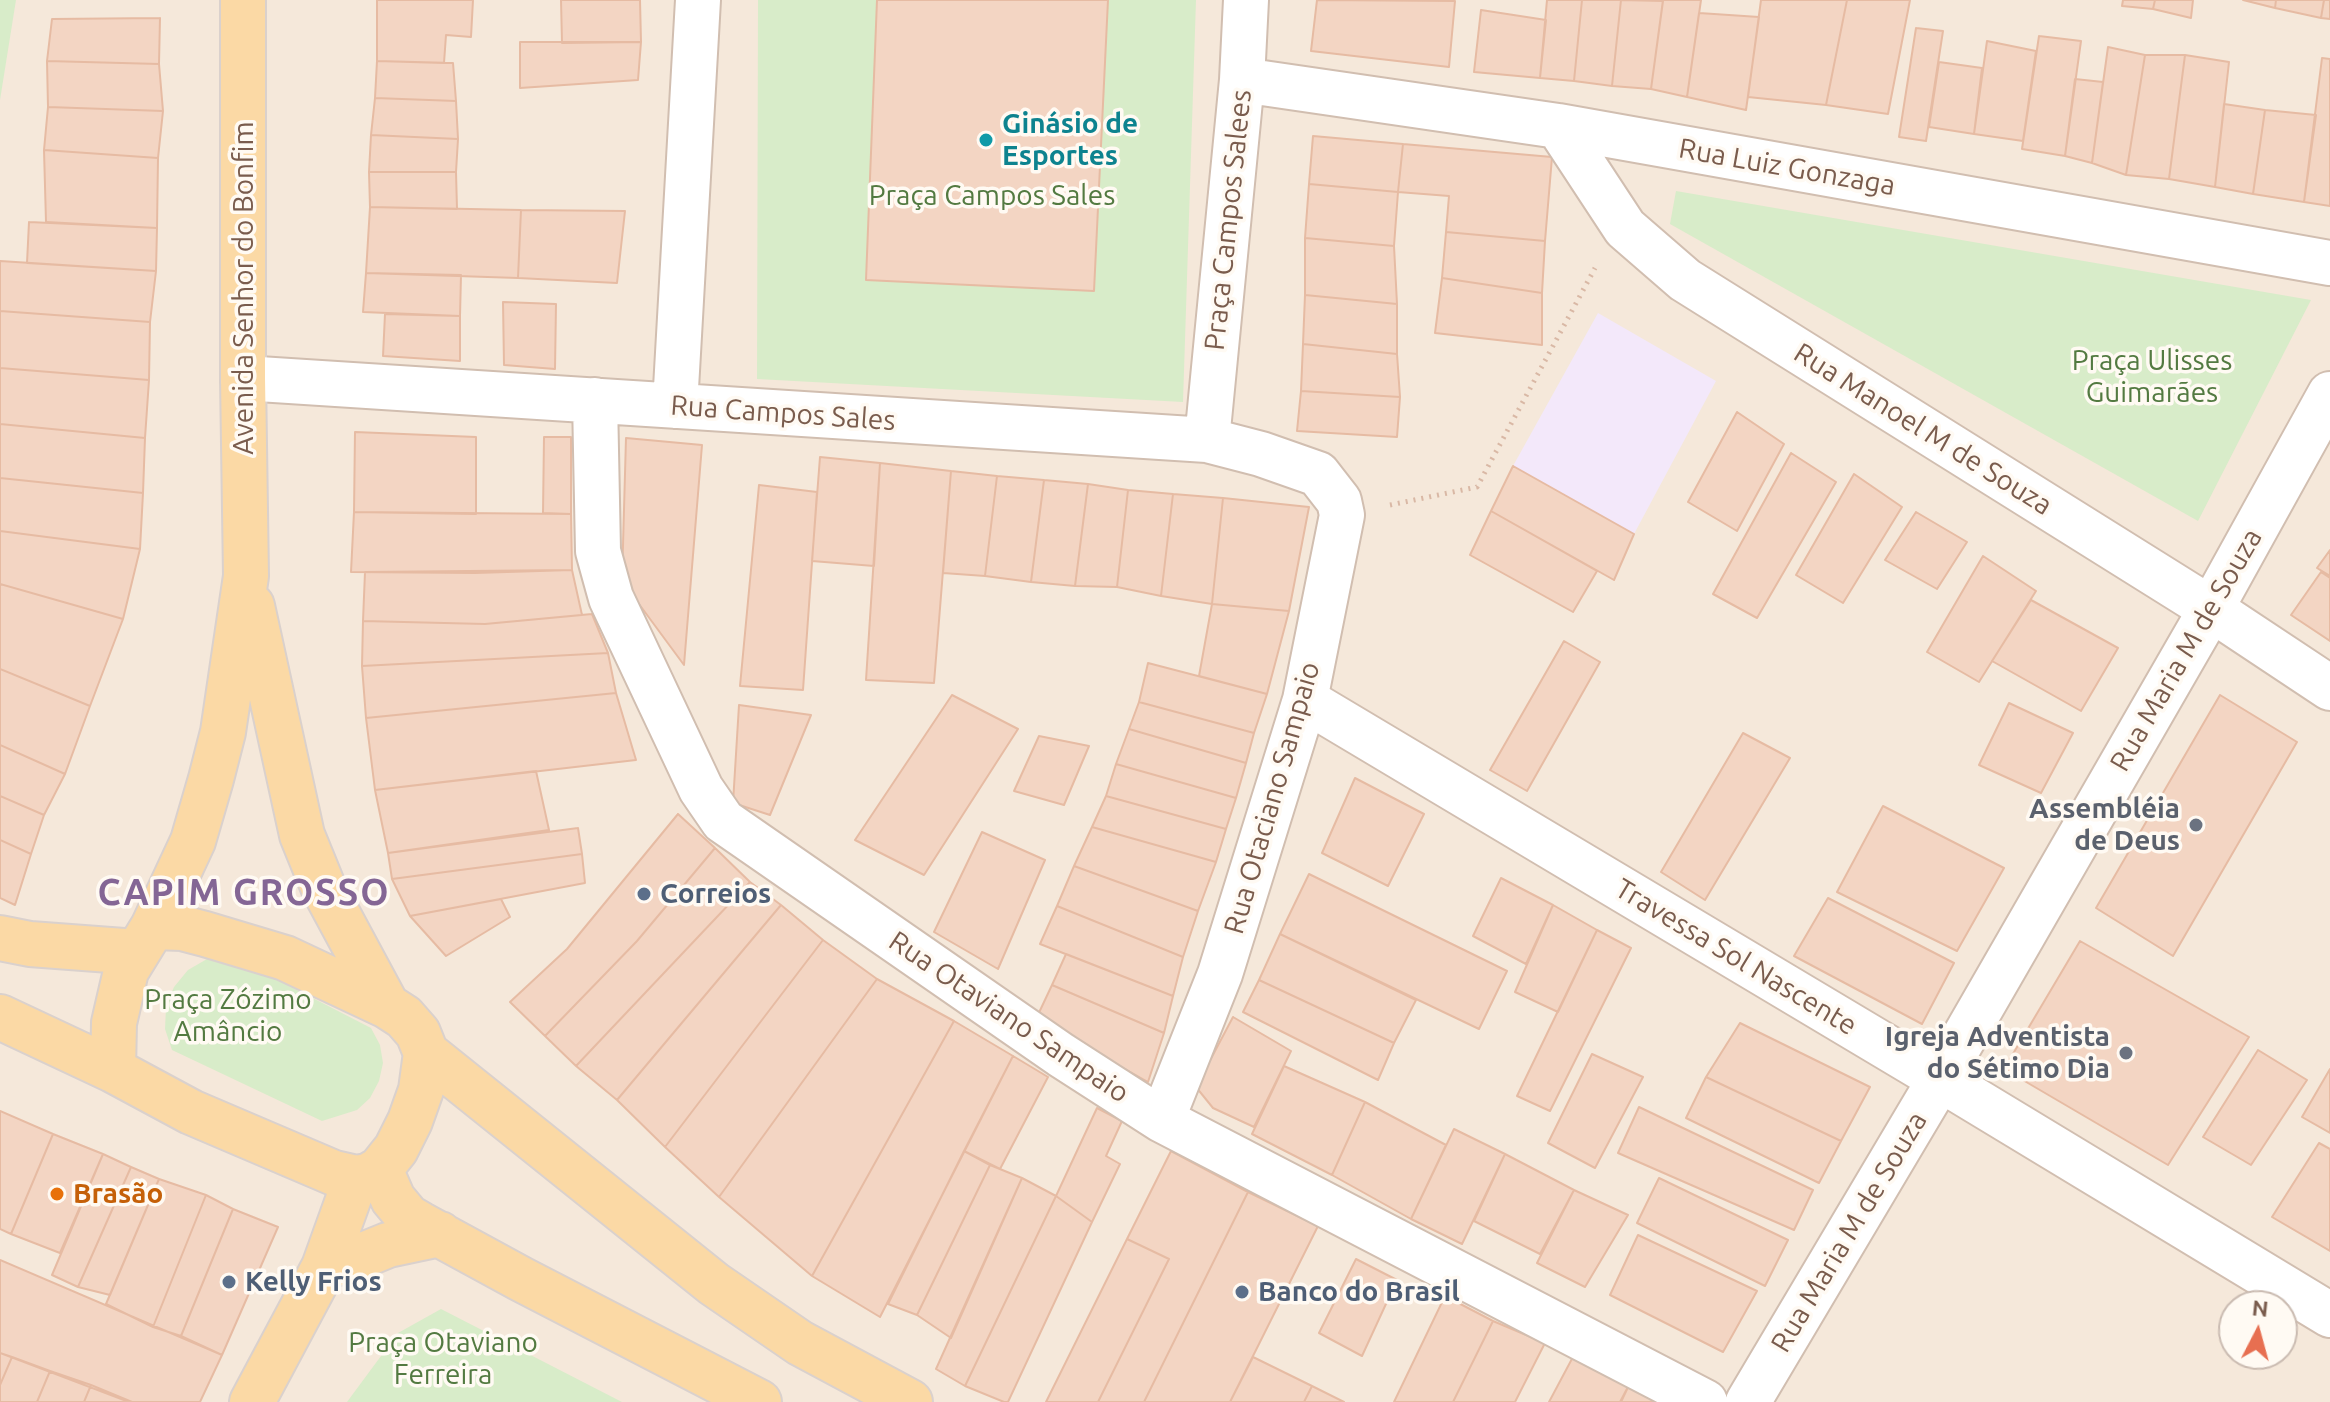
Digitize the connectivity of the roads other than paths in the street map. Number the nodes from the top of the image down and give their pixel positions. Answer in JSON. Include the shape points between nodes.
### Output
{"nodes":[{"id":1,"x":243,"y":0,"type":"edge"},
{"id":2,"x":698,"y":0,"type":"edge"},
{"id":3,"x":1246,"y":0,"type":"edge"},
{"id":4,"x":1242,"y":80,"type":"junction"},
{"id":5,"x":1558,"y":126,"type":"junction"},
{"id":6,"x":2330,"y":263,"type":"edge"},
{"id":7,"x":243,"y":378,"type":"junction"},
{"id":8,"x":2330,"y":394,"type":"edge"},
{"id":9,"x":595,"y":400,"type":"junction"},
{"id":10,"x":675,"y":406,"type":"junction"},
{"id":11,"x":1207,"y":440,"type":"junction"},
{"id":12,"x":1342,"y":515,"type":"joint"},
{"id":13,"x":246,"y":576,"type":"junction"},
{"id":14,"x":2211,"y":609,"type":"junction"},
{"id":15,"x":2330,"y":688,"type":"edge"},
{"id":16,"x":1305,"y":700,"type":"junction"},
{"id":17,"x":0,"y":938,"type":"edge"},
{"id":18,"x":145,"y":940,"type":"junction"},
{"id":19,"x":387,"y":1006,"type":"junction"},
{"id":20,"x":0,"y":1017,"type":"edge"},
{"id":21,"x":426,"y":1053,"type":"junction"},
{"id":22,"x":113,"y":1070,"type":"junction"},
{"id":23,"x":1940,"y":1079,"type":"junction"},
{"id":24,"x":1162,"y":1120,"type":"junction"},
{"id":25,"x":352,"y":1171,"type":"junction"},
{"id":26,"x":440,"y":1234,"type":"junction"},
{"id":27,"x":324,"y":1267,"type":"junction"},
{"id":28,"x":2330,"y":1315,"type":"edge"},
{"id":29,"x":296,"y":1321,"type":"junction"},
{"id":30,"x":252,"y":1402,"type":"edge"},
{"id":31,"x":759,"y":1402,"type":"edge"},
{"id":32,"x":910,"y":1402,"type":"edge"},
{"id":33,"x":1705,"y":1402,"type":"edge"},
{"id":34,"x":1748,"y":1402,"type":"edge"}],
"edges":[{"from":1,"to":7,"type":"main road","name":"Avenida Senhor do Bonfim"},
{"from":2,"to":10,"type":"street"},
{"from":3,"to":4,"type":"street","name":"Praça Campos Salees"},
{"from":4,"to":5,"type":"street","name":"Rua Luiz Gonzaga"},
{"from":4,"to":11,"type":"street","name":"Praça Campos Salees"},
{"from":5,"to":6,"type":"street","name":"Rua Luiz Gonzaga"},
{"from":5,"to":14,"type":"street","name":"Rua Manoel M de Souza","via":[[1620,221],[1685,280]]},
{"from":7,"to":9,"type":"street","name":"Rua Campos Sales"},
{"from":7,"to":13,"type":"main road","name":"Avenida Senhor do Bonfim"},
{"from":8,"to":14,"type":"street","name":"Rua Maria M de Souza"},
{"from":9,"to":10,"type":"street","name":"Rua Campos Sales"},
{"from":9,"to":24,"type":"street","name":"Rua Otaviano Sampaio","via":[[598,551],[611,598],[701,789],[723,821]]},
{"from":10,"to":11,"type":"street","name":"Rua Campos Sales"},
{"from":11,"to":12,"type":"street","name":"Rua Campos Sales","via":[[1318,474],[1339,501]]},
{"from":12,"to":16,"type":"street","name":"Rua Otaciano Sampaio"},
{"from":13,"to":18,"type":"main road","name":"Avenida Senhor do Bonfim","via":[[211,779],[193,841]]},
{"from":13,"to":19,"type":"main road","name":"Avenida Senhor do Bonfim","via":[[302,835],[324,889]]},
{"from":14,"to":15,"type":"street","name":"Rua Manoel M de Souza"},
{"from":14,"to":23,"type":"street","name":"Rua Maria M de Souza"},
{"from":16,"to":23,"type":"street","name":"Travessa Sol Nascente"},
{"from":16,"to":24,"type":"street","name":"Rua Otaciano Sampaio","via":[[1220,974]]},
{"from":17,"to":18,"type":"main road","via":[[30,944]]},
{"from":18,"to":19,"type":"main road","via":[[182,928],[235,941]]},
{"from":18,"to":22,"type":"main road","name":"Avenida Senhor do Bonfim","via":[[126,971],[119,997]]},
{"from":19,"to":21,"type":"main road","via":[[418,1033]]},
{"from":20,"to":22,"type":"main road"},
{"from":21,"to":25,"type":"main road","via":[[421,1090],[396,1149]]},
{"from":21,"to":32,"type":"main road","via":[[714,1284],[800,1343]]},
{"from":22,"to":25,"type":"main road","via":[[191,1112]]},
{"from":23,"to":28,"type":"street","name":"Travessa Sol Nascente"},
{"from":23,"to":34,"type":"street","name":"Rua Maria M de Souza"},
{"from":24,"to":33,"type":"street","name":"Rua Otaviano Sampaio"},
{"from":25,"to":26,"type":"main road"},
{"from":25,"to":27,"type":"main road"},
{"from":25,"to":29,"type":"main road","via":[[302,1261]]},
{"from":26,"to":27,"type":"main road"},
{"from":26,"to":31,"type":"main road"},
{"from":27,"to":29,"type":"main road"},
{"from":29,"to":30,"type":"main road"}]}
